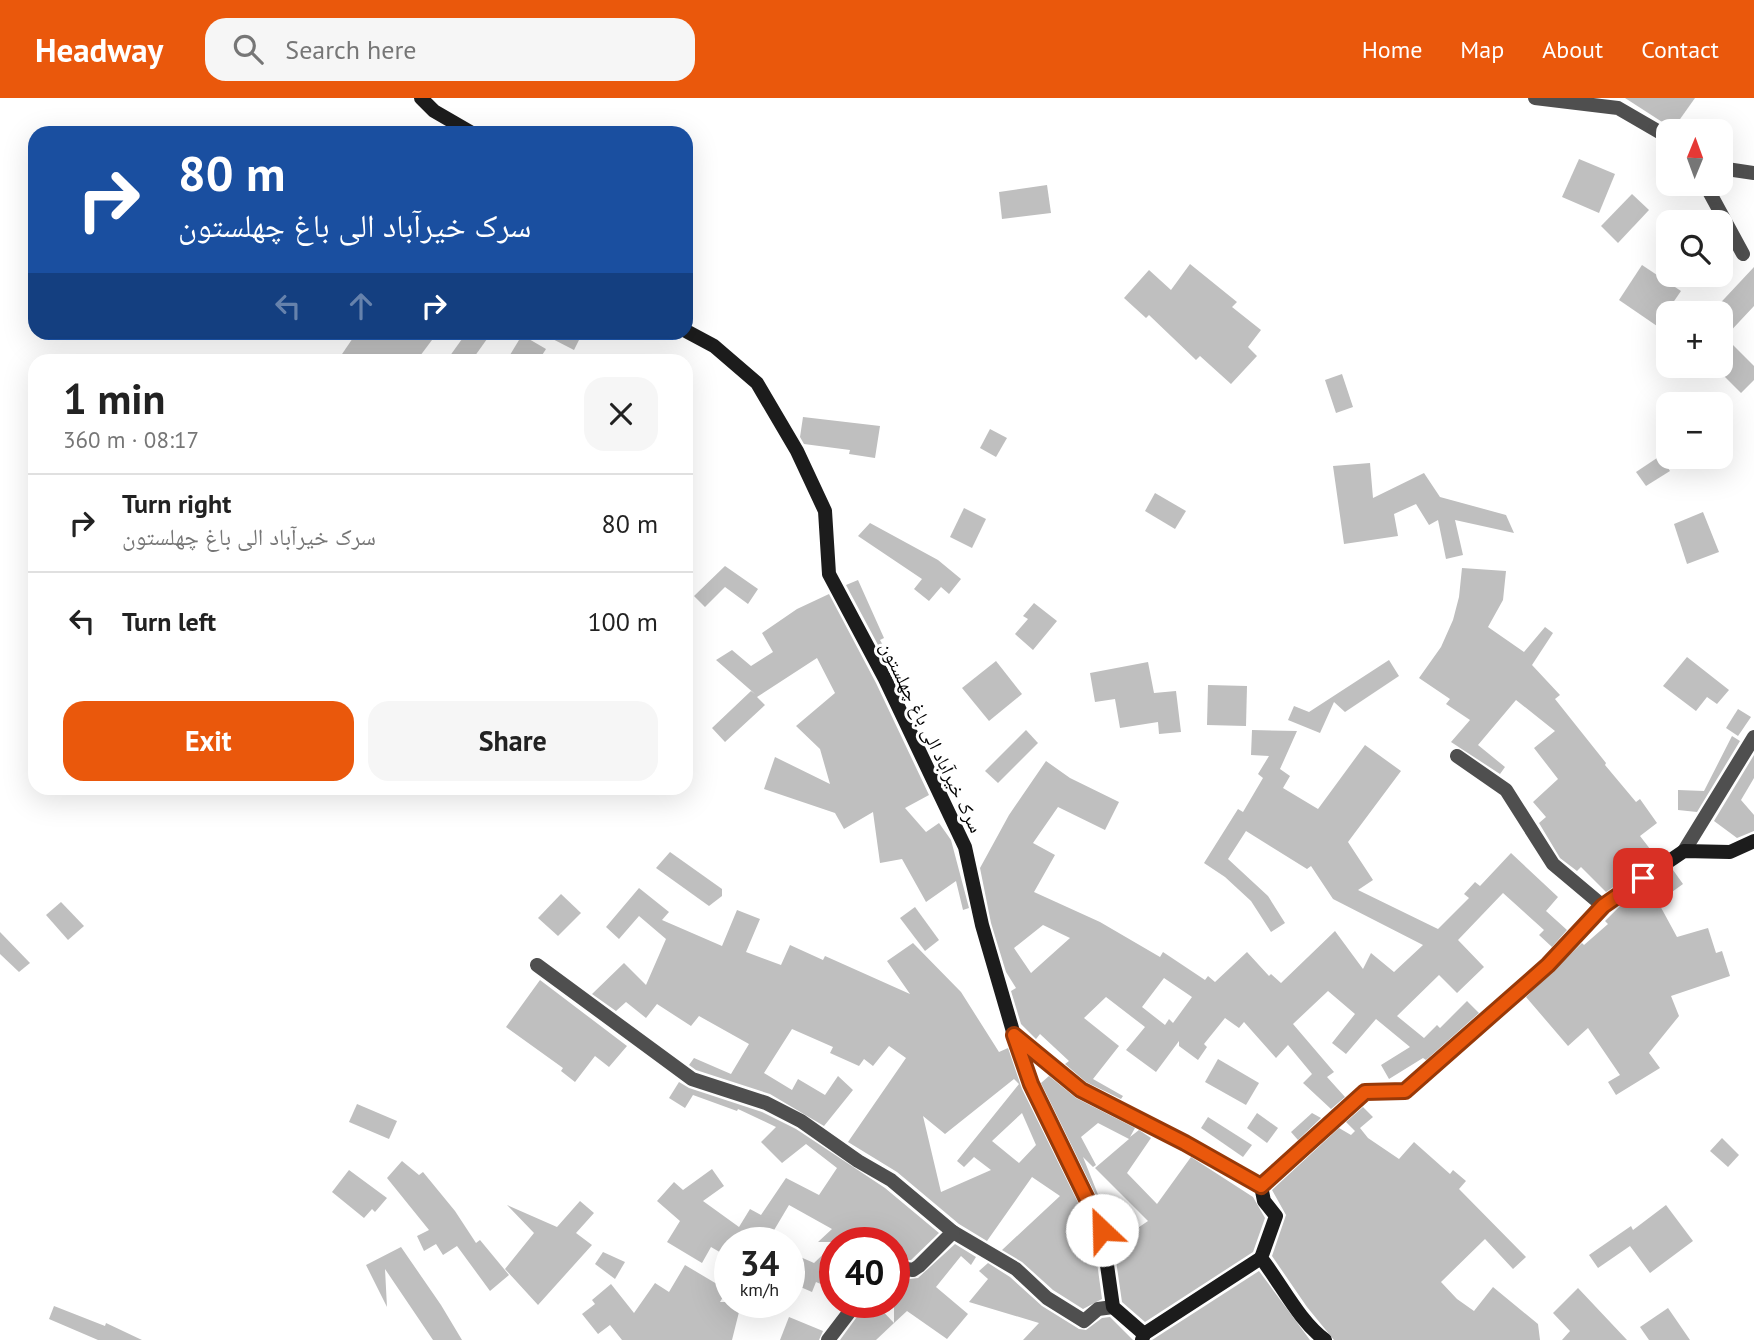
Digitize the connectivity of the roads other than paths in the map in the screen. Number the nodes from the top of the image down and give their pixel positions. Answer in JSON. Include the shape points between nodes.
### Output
{"nodes":[{"id":1,"x":421,"y":98,"type":"edge"},
{"id":2,"x":1535,"y":98,"type":"edge"},
{"id":3,"x":460,"y":126,"type":"edge"},
{"id":4,"x":1656,"y":130,"type":"edge"},
{"id":5,"x":1733,"y":169,"type":"edge"},
{"id":6,"x":1754,"y":173,"type":"edge"},
{"id":7,"x":1712,"y":196,"type":"edge"},
{"id":8,"x":1743,"y":254,"type":"dead end"},
{"id":9,"x":693,"y":335,"type":"edge"},
{"id":10,"x":1754,"y":737,"type":"edge"},
{"id":11,"x":1457,"y":756,"type":"dead end"},
{"id":12,"x":1754,"y":841,"type":"edge"},
{"id":13,"x":1684,"y":851,"type":"junction"},
{"id":14,"x":1603,"y":906,"type":"junction"},
{"id":15,"x":537,"y":965,"type":"dead end"},
{"id":16,"x":1014,"y":1035,"type":"junction"},
{"id":17,"x":1261,"y":1186,"type":"junction"},
{"id":18,"x":953,"y":1232,"type":"junction"},
{"id":19,"x":1261,"y":1258,"type":"junction"},
{"id":20,"x":910,"y":1270,"type":"edge"},
{"id":21,"x":1113,"y":1307,"type":"junction"},
{"id":22,"x":845,"y":1318,"type":"edge"},
{"id":23,"x":1143,"y":1337,"type":"edge"},
{"id":24,"x":828,"y":1340,"type":"edge"},
{"id":25,"x":1325,"y":1340,"type":"edge"}],
"edges":[{"from":1,"to":3,"type":"street"},
{"from":2,"to":4,"type":"street","via":[[1618,108]]},
{"from":5,"to":6,"type":"street"},
{"from":7,"to":8,"type":"street"},
{"from":9,"to":16,"type":"street","name":"سرک خیرآباد الی باغ چهلستون","via":[[757,383],[825,511],[829,574],[885,679],[964,847]]},
{"from":10,"to":13,"type":"street"},
{"from":11,"to":14,"type":"street","via":[[1506,790],[1553,864]]},
{"from":12,"to":13,"type":"street","via":[[1730,852]]},
{"from":13,"to":14,"type":"street"},
{"from":14,"to":17,"type":"street","via":[[1548,965],[1405,1091],[1365,1092]]},
{"from":15,"to":18,"type":"street","via":[[692,1079],[766,1103],[801,1121],[891,1180]]},
{"from":16,"to":17,"type":"street","via":[[1081,1090]]},
{"from":16,"to":21,"type":"street","name":"سرک خیرآباد الی باغ چهلستون","via":[[1031,1084],[1102,1230]]},
{"from":17,"to":19,"type":"street","via":[[1264,1201],[1276,1216]]},
{"from":18,"to":20,"type":"street"},
{"from":18,"to":21,"type":"street","via":[[1016,1269],[1047,1298],[1084,1321],[1098,1309]]},
{"from":19,"to":23,"type":"street"},
{"from":19,"to":25,"type":"street","via":[[1307,1327]]},
{"from":21,"to":23,"type":"street"},
{"from":22,"to":24,"type":"street"}]}
